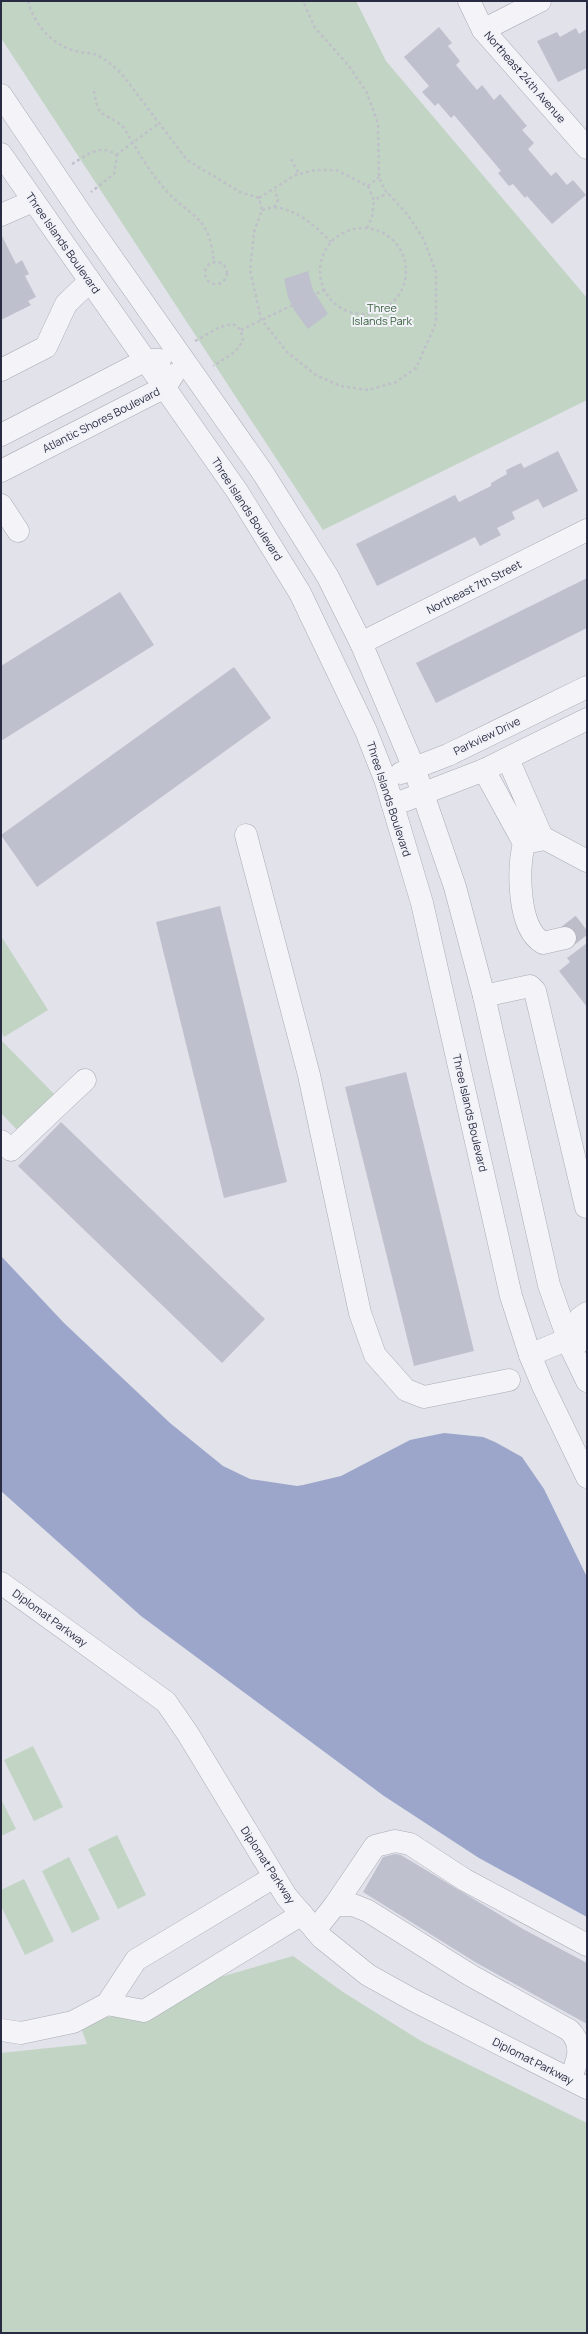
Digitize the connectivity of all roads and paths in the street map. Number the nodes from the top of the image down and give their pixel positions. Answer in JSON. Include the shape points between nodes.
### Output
{"nodes":[{"id":1,"x":28,"y":1,"type":"edge"},
{"id":2,"x":303,"y":1,"type":"edge"},
{"id":3,"x":469,"y":1,"type":"edge"},
{"id":4,"x":540,"y":1,"type":"edge"},
{"id":5,"x":483,"y":30,"type":"junction"},
{"id":6,"x":94,"y":91,"type":"dead end"},
{"id":7,"x":1,"y":95,"type":"edge"},
{"id":8,"x":158,"y":124,"type":"junction"},
{"id":9,"x":133,"y":142,"type":"junction"},
{"id":10,"x":587,"y":148,"type":"edge"},
{"id":11,"x":1,"y":154,"type":"edge"},
{"id":12,"x":116,"y":155,"type":"junction"},
{"id":13,"x":291,"y":159,"type":"dead end"},
{"id":14,"x":299,"y":174,"type":"junction"},
{"id":15,"x":55,"y":175,"type":"junction"},
{"id":16,"x":379,"y":177,"type":"junction"},
{"id":17,"x":368,"y":186,"type":"junction"},
{"id":18,"x":275,"y":190,"type":"junction"},
{"id":19,"x":388,"y":193,"type":"junction"},
{"id":20,"x":259,"y":198,"type":"junction"},
{"id":21,"x":374,"y":200,"type":"junction"},
{"id":22,"x":33,"y":201,"type":"junction"},
{"id":23,"x":75,"y":204,"type":"junction"},
{"id":24,"x":274,"y":207,"type":"junction"},
{"id":25,"x":262,"y":210,"type":"junction"},
{"id":26,"x":1,"y":215,"type":"edge"},
{"id":27,"x":367,"y":228,"type":"junction"},
{"id":28,"x":331,"y":242,"type":"junction"},
{"id":29,"x":214,"y":262,"type":"junction"},
{"id":30,"x":90,"y":281,"type":"junction"},
{"id":31,"x":324,"y":290,"type":"junction"},
{"id":32,"x":261,"y":319,"type":"junction"},
{"id":33,"x":241,"y":330,"type":"junction"},
{"id":34,"x":180,"y":356,"type":"junction"},
{"id":35,"x":146,"y":360,"type":"junction"},
{"id":36,"x":1,"y":370,"type":"edge"},
{"id":37,"x":196,"y":377,"type":"junction"},
{"id":38,"x":165,"y":387,"type":"junction"},
{"id":39,"x":1,"y":435,"type":"edge"},
{"id":40,"x":1,"y":471,"type":"edge"},
{"id":41,"x":1,"y":504,"type":"edge"},
{"id":42,"x":587,"y":530,"type":"edge"},
{"id":43,"x":18,"y":531,"type":"dead end"},
{"id":44,"x":361,"y":643,"type":"junction"},
{"id":45,"x":587,"y":687,"type":"edge"},
{"id":46,"x":587,"y":719,"type":"edge"},
{"id":47,"x":508,"y":759,"type":"junction"},
{"id":48,"x":414,"y":768,"type":"junction"},
{"id":49,"x":484,"y":770,"type":"junction"},
{"id":50,"x":384,"y":779,"type":"junction"},
{"id":51,"x":424,"y":794,"type":"junction"},
{"id":52,"x":393,"y":805,"type":"junction"},
{"id":53,"x":246,"y":834,"type":"dead end"},
{"id":54,"x":533,"y":840,"type":"junction"},
{"id":55,"x":587,"y":861,"type":"edge"},
{"id":56,"x":565,"y":938,"type":"tunnel mouth"},
{"id":57,"x":484,"y":996,"type":"junction"},
{"id":58,"x":85,"y":1080,"type":"dead end"},
{"id":59,"x":1,"y":1141,"type":"edge"},
{"id":60,"x":586,"y":1207,"type":"edge"},
{"id":61,"x":587,"y":1313,"type":"edge"},
{"id":62,"x":578,"y":1340,"type":"edge"},
{"id":63,"x":530,"y":1355,"type":"junction"},
{"id":64,"x":509,"y":1380,"type":"dead end"},
{"id":65,"x":587,"y":1381,"type":"edge"},
{"id":66,"x":584,"y":1463,"type":"edge"},
{"id":67,"x":1,"y":1582,"type":"edge"},
{"id":68,"x":274,"y":1877,"type":"junction"},
{"id":69,"x":334,"y":1905,"type":"junction"},
{"id":70,"x":308,"y":1922,"type":"junction"},
{"id":71,"x":587,"y":1946,"type":"edge"},
{"id":72,"x":107,"y":2004,"type":"junction"},
{"id":73,"x":1,"y":2030,"type":"edge"},
{"id":74,"x":578,"y":2084,"type":"edge"}],
"edges":[{"from":1,"to":8,"type":"path","via":[[39,26],[56,42],[74,50],[96,54],[121,73]]},
{"from":2,"to":16,"type":"path","via":[[316,28],[349,66],[367,94],[378,124]]},
{"from":3,"to":5,"type":"street","name":"Northeast 24th Avenue"},
{"from":4,"to":5,"type":"street"},
{"from":5,"to":10,"type":"street","name":"Northeast 24th Avenue"},
{"from":6,"to":9,"type":"path","via":[[99,110],[117,120]]},
{"from":7,"to":15,"type":"street"},
{"from":8,"to":9,"type":"path"},
{"from":8,"to":20,"type":"path","via":[[187,160],[240,192]]},
{"from":9,"to":12,"type":"path"},
{"from":9,"to":29,"type":"path","via":[[163,188],[200,219],[208,235]]},
{"from":11,"to":22,"type":"street","name":"Three Islands Boulevard"},
{"from":12,"to":15,"type":"path","via":[[103,149],[93,151]]},
{"from":12,"to":23,"type":"path","via":[[117,166],[114,174]]},
{"from":13,"to":14,"type":"path"},
{"from":14,"to":17,"type":"path","via":[[315,170],[336,170]]},
{"from":14,"to":18,"type":"path"},
{"from":15,"to":23,"type":"street"},
{"from":16,"to":17,"type":"path"},
{"from":16,"to":19,"type":"path"},
{"from":17,"to":21,"type":"path"},
{"from":18,"to":20,"type":"path"},
{"from":18,"to":24,"type":"path","via":[[278,200]]},
{"from":19,"to":21,"type":"path"},
{"from":19,"to":32,"type":"path","via":[[407,214],[423,238],[436,272],[436,323],[416,368],[396,382],[368,390],[340,386],[316,375],[287,352]]},
{"from":20,"to":25,"type":"path"},
{"from":21,"to":27,"type":"path","via":[[372,217]]},
{"from":22,"to":26,"type":"street"},
{"from":22,"to":30,"type":"street","name":"Three Islands Boulevard"},
{"from":23,"to":34,"type":"street"},
{"from":24,"to":25,"type":"path"},
{"from":24,"to":28,"type":"path","via":[[286,208],[303,216]]},
{"from":25,"to":32,"type":"path","via":[[254,232],[250,270]]},
{"from":27,"to":28,"type":"path","via":[[352,229]]},
{"from":27,"to":31,"type":"path","via":[[393,239],[401,251],[406,265],[401,292],[386,307],[366,314],[352,313],[339,307],[328,298]]},
{"from":28,"to":31,"type":"path","via":[[321,257],[319,271]]},
{"from":29,"to":29,"type":"path","via":[[204,272],[206,278],[214,285],[224,280],[227,270],[221,263]]},
{"from":30,"to":35,"type":"street","name":"Three Islands Boulevard"},
{"from":30,"to":36,"type":"street","via":[[66,304],[46,347]]},
{"from":31,"to":32,"type":"path"},
{"from":32,"to":33,"type":"path"},
{"from":33,"to":34,"type":"path","via":[[233,324],[220,327]]},
{"from":33,"to":37,"type":"path","via":[[243,341],[234,352]]},
{"from":34,"to":35,"type":"street"},
{"from":34,"to":37,"type":"street"},
{"from":34,"to":38,"type":"street","name":"Atlantic Shores Boulevard"},
{"from":35,"to":38,"type":"street","name":"Three Islands Boulevard"},
{"from":35,"to":39,"type":"street"},
{"from":37,"to":44,"type":"street","via":[[263,473],[324,571]]},
{"from":38,"to":40,"type":"street","name":"Atlantic Shores Boulevard"},
{"from":38,"to":50,"type":"street","name":"Three Islands Boulevard","via":[[237,491],[300,593],[366,731]]},
{"from":41,"to":43,"type":"street"},
{"from":42,"to":44,"type":"street","name":"Northeast 7th Street"},
{"from":44,"to":48,"type":"street"},
{"from":45,"to":48,"type":"street","name":"Parkview Drive","via":[[448,755]]},
{"from":46,"to":47,"type":"street"},
{"from":47,"to":49,"type":"street"},
{"from":47,"to":54,"type":"street"},
{"from":48,"to":50,"type":"street","name":"Parkview Drive"},
{"from":48,"to":51,"type":"street"},
{"from":49,"to":51,"type":"street"},
{"from":49,"to":54,"type":"street"},
{"from":50,"to":52,"type":"street","name":"Three Islands Boulevard"},
{"from":51,"to":52,"type":"street"},
{"from":51,"to":57,"type":"street","via":[[455,887]]},
{"from":52,"to":63,"type":"street","name":"Three Islands Boulevard","via":[[422,903],[511,1296]]},
{"from":53,"to":64,"type":"street","via":[[309,1074],[360,1313],[375,1355],[406,1390],[424,1398]]},
{"from":54,"to":55,"type":"street"},
{"from":54,"to":56,"type":"street","via":[[520,873],[522,896],[530,929],[536,939],[543,943]]},
{"from":57,"to":60,"type":"street","via":[[530,986],[535,991]]},
{"from":57,"to":62,"type":"street","via":[[549,1285]]},
{"from":58,"to":59,"type":"street","via":[[11,1150]]},
{"from":61,"to":62,"type":"street","via":[[580,1318]]},
{"from":62,"to":63,"type":"street"},
{"from":62,"to":65,"type":"street"},
{"from":63,"to":66,"type":"street","name":"Three Islands Boulevard"},
{"from":67,"to":68,"type":"street","name":"Diplomat Parkway","via":[[166,1702]]},
{"from":68,"to":70,"type":"street","name":"Diplomat Parkway"},
{"from":68,"to":72,"type":"street","via":[[136,1960]]},
{"from":69,"to":70,"type":"street"},
{"from":69,"to":71,"type":"street","via":[[375,1846],[395,1841],[410,1844],[465,1880]]},
{"from":69,"to":74,"type":"street","via":[[353,1904],[368,1911],[470,1975],[570,2030],[579,2048]]},
{"from":70,"to":72,"type":"street","via":[[144,2011]]},
{"from":70,"to":74,"type":"street","name":"Diplomat Parkway","via":[[322,1938],[368,1975]]},
{"from":72,"to":73,"type":"street","via":[[73,2022],[21,2033]]}]}
